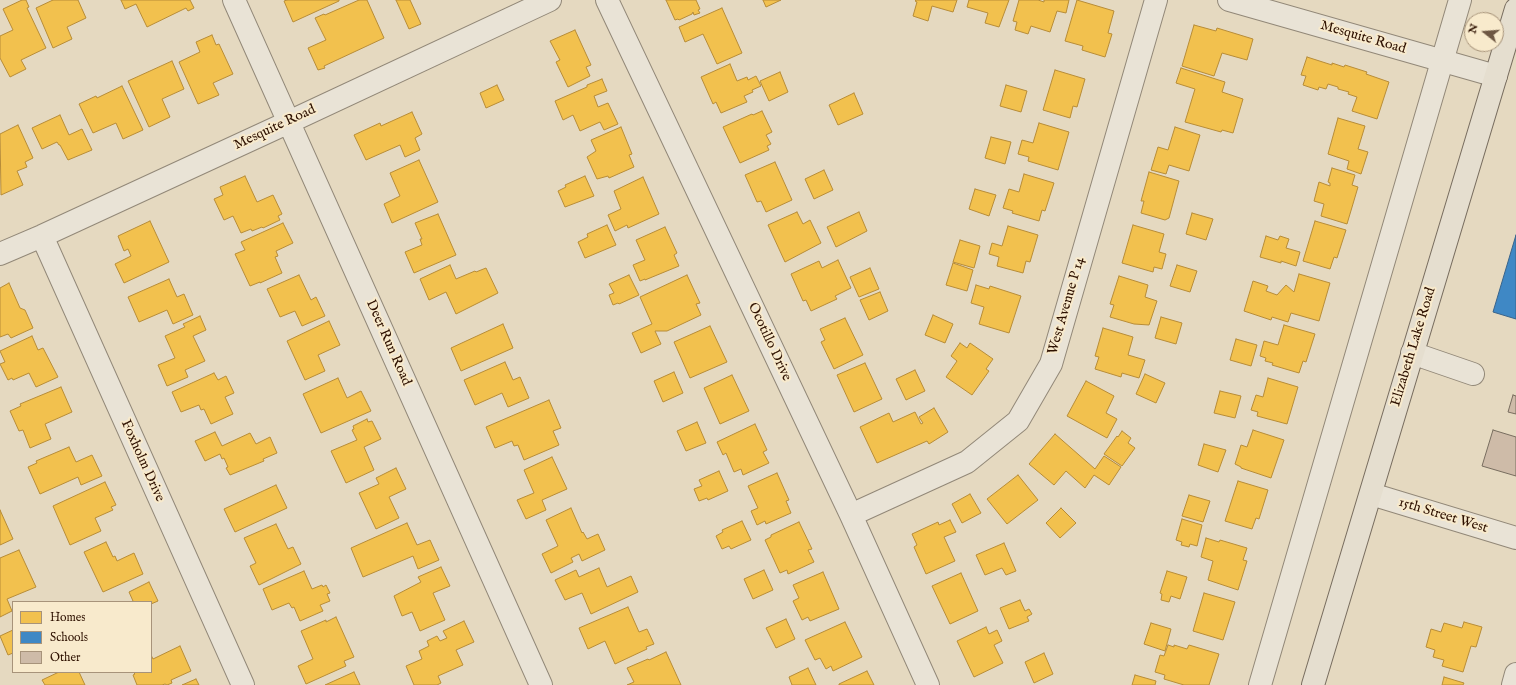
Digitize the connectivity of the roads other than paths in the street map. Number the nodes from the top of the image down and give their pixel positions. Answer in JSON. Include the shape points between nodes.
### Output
{"nodes":[{"id":1,"x":234,"y":0,"type":"edge"},
{"id":2,"x":550,"y":0,"type":"edge"},
{"id":3,"x":607,"y":0,"type":"edge"},
{"id":4,"x":1156,"y":0,"type":"edge"},
{"id":5,"x":1229,"y":0,"type":"edge"},
{"id":6,"x":1460,"y":0,"type":"edge"},
{"id":7,"x":1516,"y":9,"type":"edge"},
{"id":8,"x":1442,"y":60,"type":"junction"},
{"id":9,"x":1496,"y":76,"type":"junction"},
{"id":10,"x":289,"y":122,"type":"junction"},
{"id":11,"x":42,"y":236,"type":"junction"},
{"id":12,"x":0,"y":254,"type":"edge"},
{"id":13,"x":1412,"y":353,"type":"junction"},
{"id":14,"x":1473,"y":374,"type":"dead end"},
{"id":15,"x":1371,"y":494,"type":"junction"},
{"id":16,"x":851,"y":515,"type":"junction"},
{"id":17,"x":1516,"y":538,"type":"edge"},
{"id":18,"x":1516,"y":674,"type":"edge"},
{"id":19,"x":243,"y":685,"type":"edge"},
{"id":20,"x":541,"y":685,"type":"edge"},
{"id":21,"x":928,"y":685,"type":"edge"},
{"id":22,"x":1260,"y":685,"type":"edge"},
{"id":23,"x":1313,"y":685,"type":"edge"},
{"id":24,"x":1513,"y":685,"type":"edge"}],
"edges":[{"from":1,"to":10,"type":"street","name":"Deer Run Road"},
{"from":2,"to":10,"type":"street","name":"Mesquite Road"},
{"from":3,"to":16,"type":"street","name":"Ocotillo Drive"},
{"from":4,"to":16,"type":"street","name":"West Avenue P 14","via":[[1051,364],[1018,421],[967,462]]},
{"from":5,"to":8,"type":"street","name":"Mesquite Road"},
{"from":6,"to":8,"type":"street"},
{"from":7,"to":9,"type":"main road","name":"Elizabeth Lake Road"},
{"from":8,"to":9,"type":"street","name":"Mesquite Road"},
{"from":8,"to":22,"type":"street"},
{"from":9,"to":13,"type":"main road","name":"Elizabeth Lake Road"},
{"from":10,"to":11,"type":"street","name":"Mesquite Road"},
{"from":10,"to":20,"type":"street","name":"Deer Run Road"},
{"from":11,"to":12,"type":"street","name":"Mesquite Road"},
{"from":11,"to":19,"type":"street","name":"Foxholm Drive"},
{"from":13,"to":14,"type":"street"},
{"from":13,"to":15,"type":"main road","name":"Elizabeth Lake Road"},
{"from":15,"to":17,"type":"street","name":"15th Street West"},
{"from":15,"to":23,"type":"main road","name":"Elizabeth Lake Road"},
{"from":16,"to":21,"type":"street","name":"Ocotillo Drive"},
{"from":18,"to":24,"type":"street"}]}
